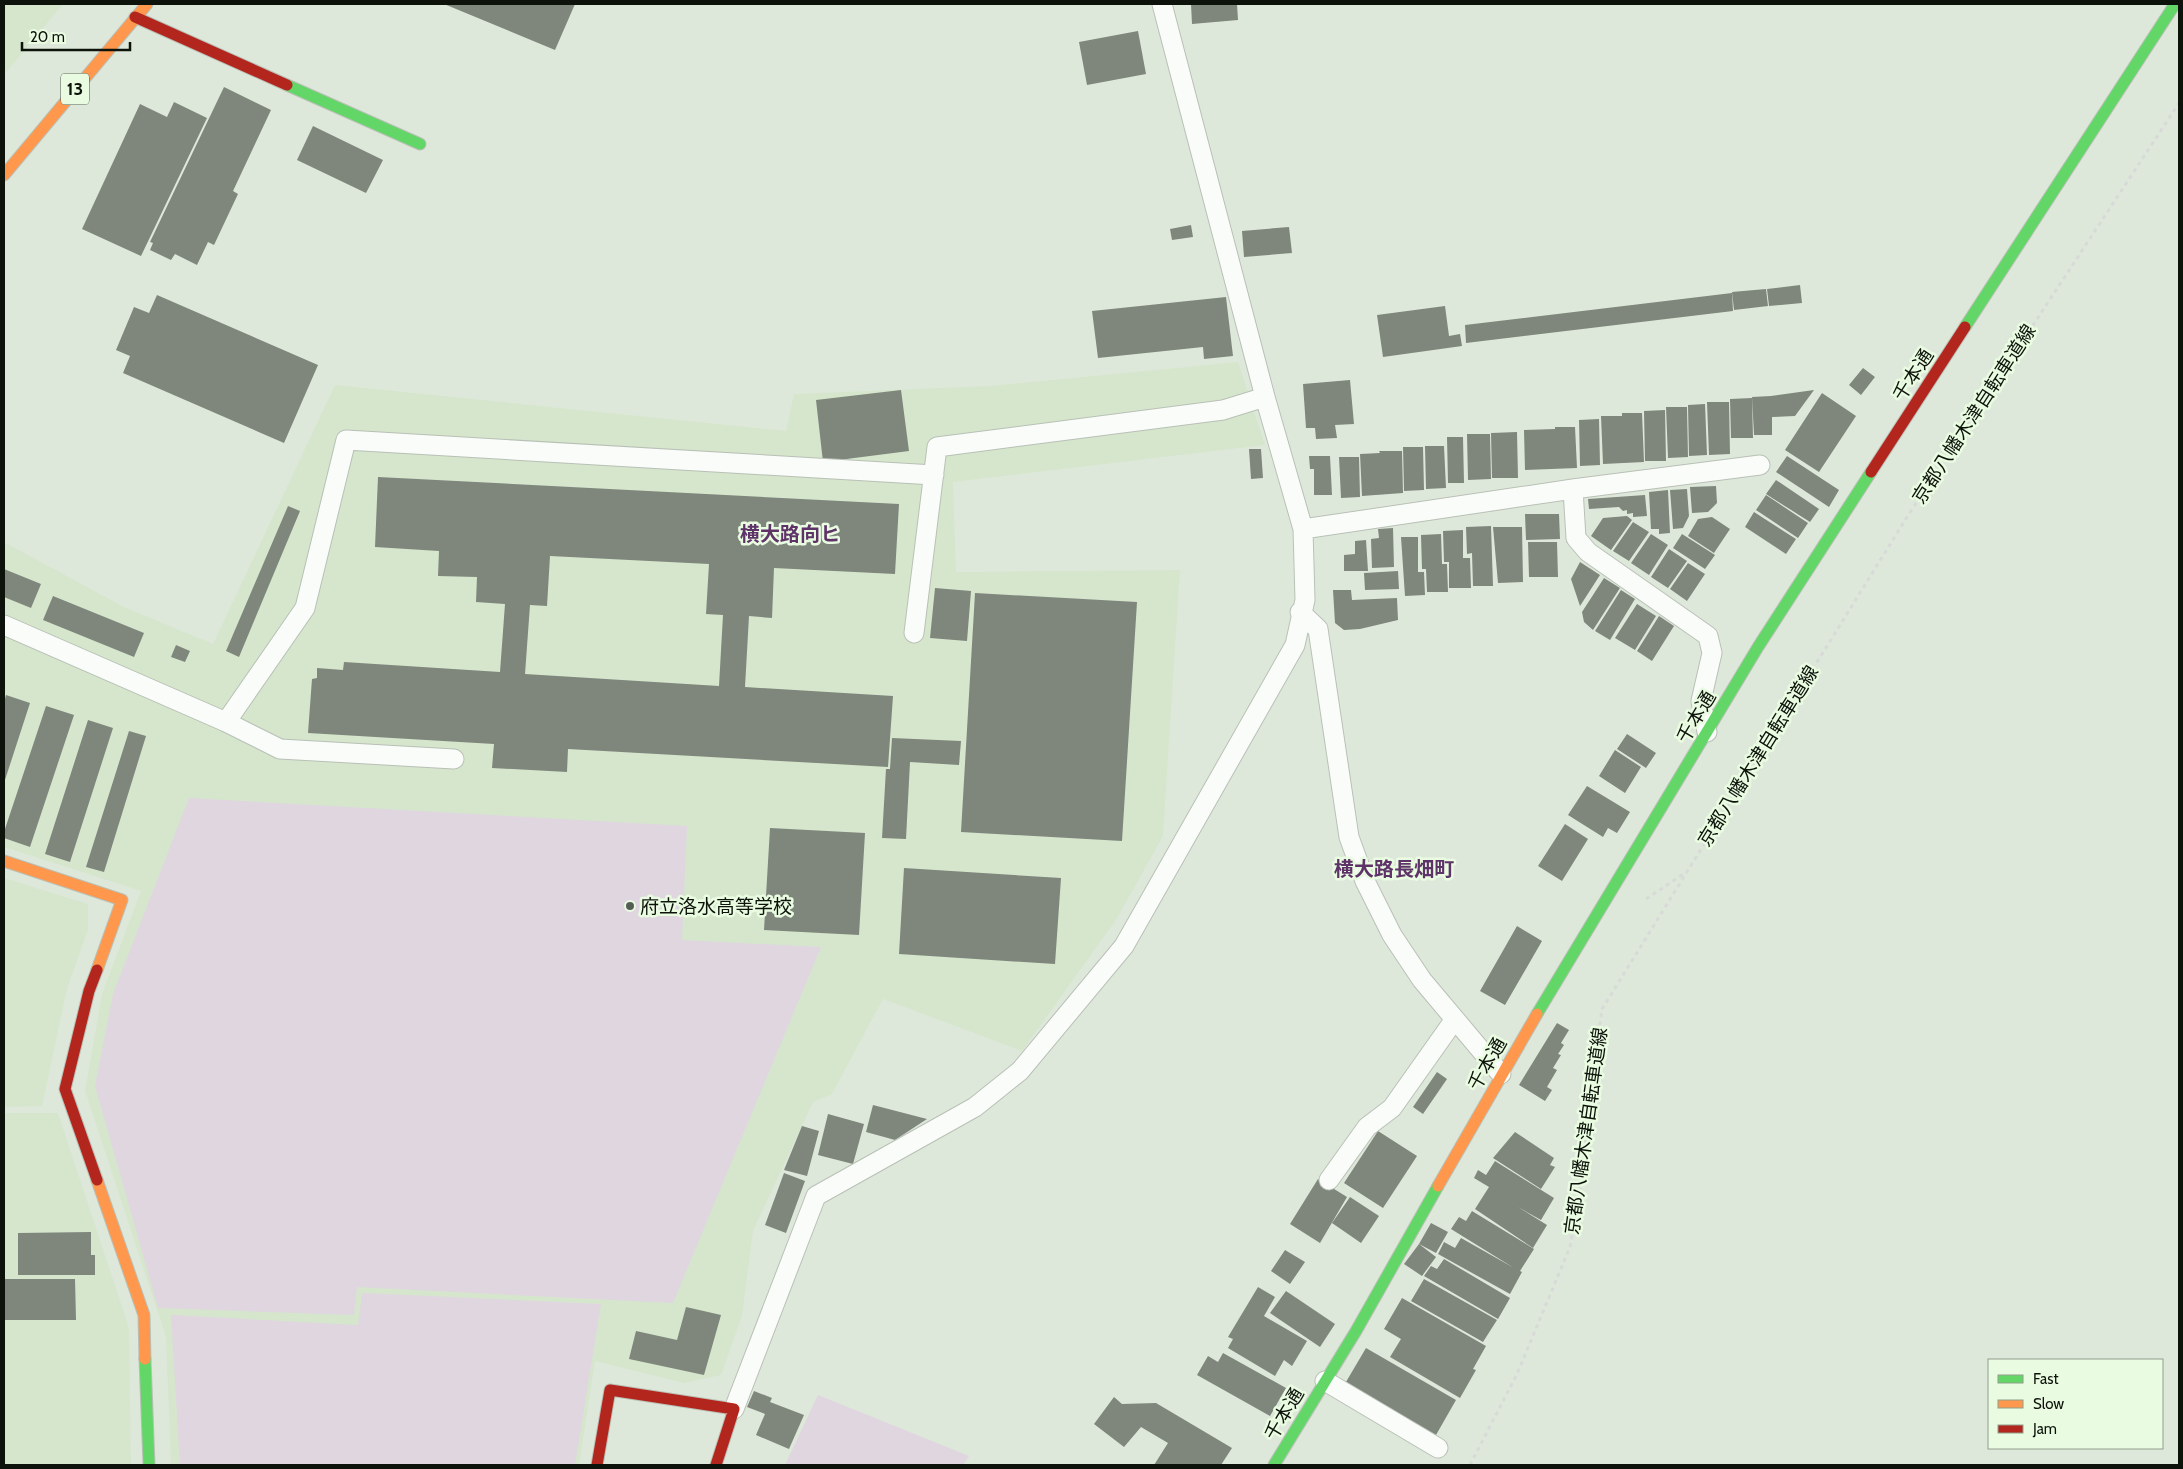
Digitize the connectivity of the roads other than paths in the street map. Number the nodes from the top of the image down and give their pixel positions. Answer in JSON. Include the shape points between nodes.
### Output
{"nodes":[{"id":1,"x":146,"y":4,"type":"edge"},
{"id":2,"x":1162,"y":4,"type":"edge"},
{"id":3,"x":2176,"y":4,"type":"edge"},
{"id":4,"x":135,"y":17,"type":"junction"},
{"id":5,"x":420,"y":144,"type":"dead end"},
{"id":6,"x":4,"y":176,"type":"edge"},
{"id":7,"x":1265,"y":397,"type":"junction"},
{"id":8,"x":1760,"y":465,"type":"dead end"},
{"id":9,"x":934,"y":475,"type":"junction"},
{"id":10,"x":1574,"y":488,"type":"junction"},
{"id":11,"x":1303,"y":529,"type":"junction"},
{"id":12,"x":1300,"y":612,"type":"junction"},
{"id":13,"x":4,"y":625,"type":"edge"},
{"id":14,"x":914,"y":633,"type":"dead end"},
{"id":15,"x":226,"y":722,"type":"junction"},
{"id":16,"x":1707,"y":732,"type":"junction"},
{"id":17,"x":454,"y":760,"type":"dead end"},
{"id":18,"x":4,"y":861,"type":"edge"},
{"id":19,"x":1455,"y":1019,"type":"junction"},
{"id":20,"x":1501,"y":1074,"type":"junction"},
{"id":21,"x":1329,"y":1180,"type":"dead end"},
{"id":22,"x":1325,"y":1381,"type":"junction"},
{"id":23,"x":734,"y":1409,"type":"junction"},
{"id":24,"x":1438,"y":1448,"type":"dead end"},
{"id":25,"x":149,"y":1465,"type":"edge"},
{"id":26,"x":597,"y":1465,"type":"edge"},
{"id":27,"x":716,"y":1465,"type":"edge"},
{"id":28,"x":1274,"y":1465,"type":"edge"}],
"edges":[{"from":1,"to":4,"type":"street","number":"13"},
{"from":2,"to":7,"type":"lane"},
{"from":3,"to":16,"type":"street","name":"千本通","via":[[1758,647]]},
{"from":4,"to":5,"type":"street"},
{"from":4,"to":6,"type":"street","number":"13"},
{"from":7,"to":9,"type":"lane","via":[[1223,410],[937,447]]},
{"from":7,"to":11,"type":"lane"},
{"from":8,"to":10,"type":"lane"},
{"from":9,"to":14,"type":"lane"},
{"from":9,"to":15,"type":"lane","via":[[346,440],[305,608]]},
{"from":10,"to":11,"type":"lane"},
{"from":10,"to":16,"type":"lane","via":[[1576,538],[1588,552],[1708,636],[1712,653],[1701,701]]},
{"from":11,"to":12,"type":"lane","via":[[1304,600]]},
{"from":12,"to":19,"type":"lane","via":[[1318,629],[1349,837],[1365,881],[1397,942],[1422,980]]},
{"from":12,"to":23,"type":"lane","via":[[1294,645],[1124,946],[1020,1071],[975,1107],[816,1196]]},
{"from":13,"to":15,"type":"lane"},
{"from":15,"to":17,"type":"lane","via":[[280,749]]},
{"from":16,"to":20,"type":"street","name":"千本通"},
{"from":18,"to":25,"type":"street","via":[[122,900],[89,991],[65,1089],[144,1316]]},
{"from":19,"to":20,"type":"lane"},
{"from":19,"to":21,"type":"lane","via":[[1392,1108],[1367,1127]]},
{"from":20,"to":22,"type":"street","name":"千本通"},
{"from":22,"to":24,"type":"lane"},
{"from":22,"to":28,"type":"street","name":"千本通"},
{"from":23,"to":26,"type":"street","via":[[610,1390]]},
{"from":23,"to":27,"type":"street"}]}
